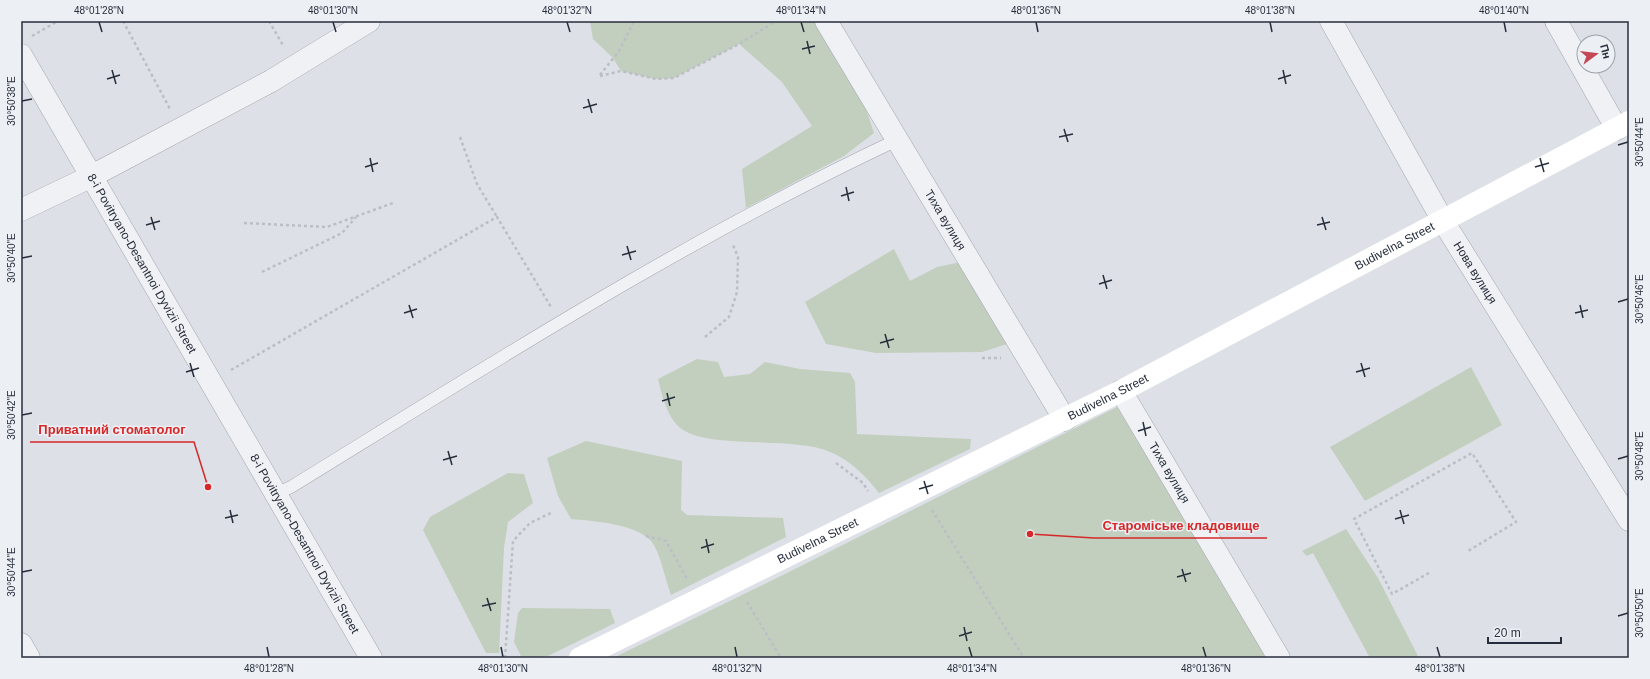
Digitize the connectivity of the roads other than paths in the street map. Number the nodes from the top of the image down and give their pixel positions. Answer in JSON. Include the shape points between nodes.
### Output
{"nodes":[{"id":1,"x":369,"y":21,"type":"edge"},
{"id":2,"x":826,"y":21,"type":"edge"},
{"id":3,"x":1331,"y":21,"type":"edge"},
{"id":4,"x":1556,"y":21,"type":"edge"},
{"id":5,"x":25,"y":46,"type":"edge"},
{"id":6,"x":1623,"y":126,"type":"edge"},
{"id":7,"x":897,"y":140,"type":"junction"},
{"id":8,"x":90,"y":177,"type":"junction"},
{"id":9,"x":21,"y":210,"type":"edge"},
{"id":10,"x":1443,"y":221,"type":"junction"},
{"id":11,"x":1121,"y":391,"type":"junction"},
{"id":12,"x":1065,"y":420,"type":"junction"},
{"id":13,"x":275,"y":494,"type":"junction"},
{"id":14,"x":1629,"y":520,"type":"edge"},
{"id":15,"x":21,"y":644,"type":"edge"},
{"id":16,"x":29,"y":658,"type":"edge"},
{"id":17,"x":371,"y":658,"type":"edge"},
{"id":18,"x":580,"y":658,"type":"edge"},
{"id":19,"x":1279,"y":658,"type":"edge"}],
"edges":[{"from":1,"to":8,"type":"street","via":[[295,66]]},
{"from":2,"to":7,"type":"street","name":"Тиха вулиця"},
{"from":3,"to":10,"type":"street","name":"Нова вулиця"},
{"from":4,"to":6,"type":"street"},
{"from":5,"to":8,"type":"street","name":"8-i Povitryano-Desantnoi Dyvizii Street"},
{"from":6,"to":10,"type":"street","name":"Budivelna Street"},
{"from":7,"to":12,"type":"street","name":"Тиха вулиця"},
{"from":7,"to":13,"type":"lane","via":[[805,185],[627,283]]},
{"from":8,"to":9,"type":"street"},
{"from":8,"to":13,"type":"street","name":"8-i Povitryano-Desantnoi Dyvizii Street"},
{"from":10,"to":11,"type":"street","name":"Budivelna Street"},
{"from":10,"to":14,"type":"street","name":"Нова вулиця"},
{"from":11,"to":12,"type":"street","name":"Budivelna Street"},
{"from":11,"to":19,"type":"street","name":"Тиха вулиця"},
{"from":12,"to":18,"type":"street","name":"Budivelna Street"},
{"from":13,"to":17,"type":"street","name":"8-i Povitryano-Desantnoi Dyvizii Street"},
{"from":15,"to":16,"type":"street"}]}
